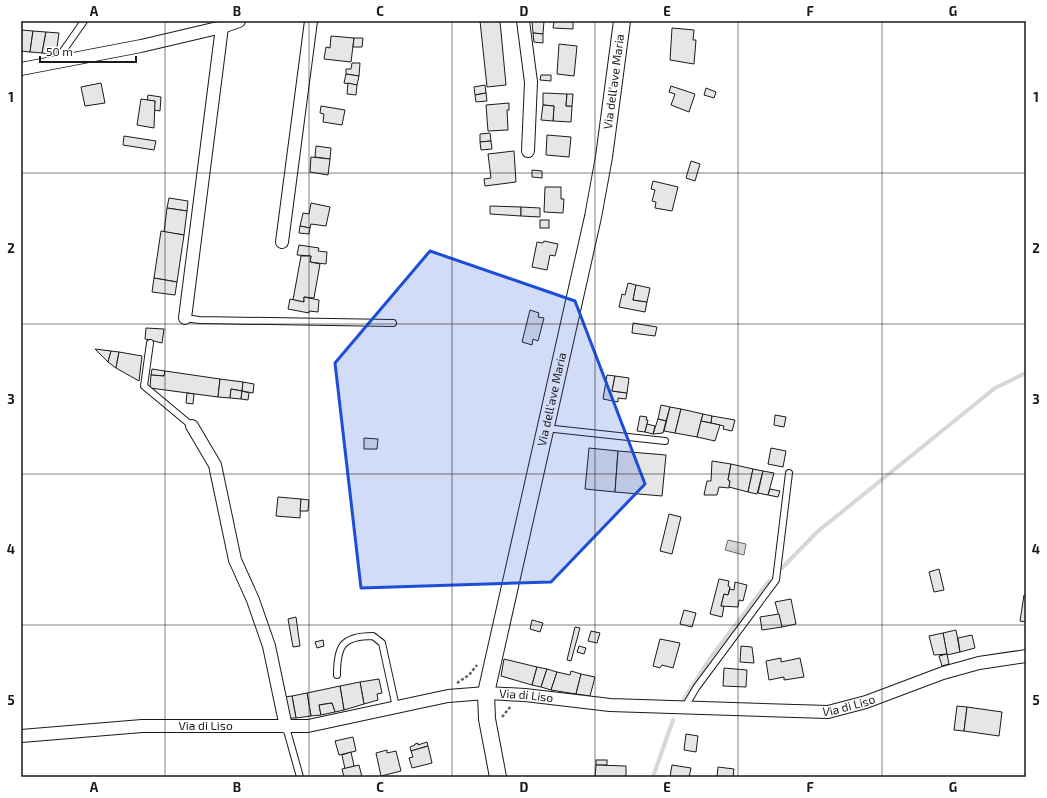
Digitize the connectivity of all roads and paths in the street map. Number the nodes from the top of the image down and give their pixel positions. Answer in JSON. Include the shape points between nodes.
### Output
{"nodes":[{"id":1,"x":84,"y":21,"type":"edge"},
{"id":2,"x":239,"y":21,"type":"edge"},
{"id":3,"x":311,"y":21,"type":"edge"},
{"id":4,"x":523,"y":21,"type":"edge"},
{"id":5,"x":622,"y":21,"type":"edge"},
{"id":6,"x":222,"y":27,"type":"junction"},
{"id":7,"x":55,"y":62,"type":"junction"},
{"id":8,"x":21,"y":69,"type":"edge"},
{"id":9,"x":528,"y":151,"type":"dead end"},
{"id":10,"x":282,"y":242,"type":"dead end"},
{"id":11,"x":185,"y":318,"type":"joint"},
{"id":12,"x":393,"y":323,"type":"dead end"},
{"id":13,"x":150,"y":343,"type":"dead end"},
{"id":14,"x":192,"y":426,"type":"joint"},
{"id":15,"x":546,"y":428,"type":"junction"},
{"id":16,"x":665,"y":442,"type":"dead end"},
{"id":17,"x":789,"y":472,"type":"dead end"},
{"id":18,"x":1026,"y":656,"type":"edge"},
{"id":19,"x":479,"y":661,"type":"dead end"},
{"id":20,"x":337,"y":675,"type":"dead end"},
{"id":21,"x":455,"y":684,"type":"dead end"},
{"id":22,"x":486,"y":693,"type":"junction"},
{"id":23,"x":517,"y":703,"type":"dead end"},
{"id":24,"x":396,"y":707,"type":"junction"},
{"id":25,"x":685,"y":707,"type":"junction"},
{"id":26,"x":501,"y":720,"type":"dead end"},
{"id":27,"x":286,"y":727,"type":"junction"},
{"id":28,"x":21,"y":736,"type":"edge"},
{"id":29,"x":300,"y":777,"type":"edge"},
{"id":30,"x":498,"y":777,"type":"edge"}],
"edges":[{"from":1,"to":7,"type":"lane"},
{"from":2,"to":6,"type":"street"},
{"from":3,"to":10,"type":"street"},
{"from":4,"to":9,"type":"street","via":[[531,82]]},
{"from":5,"to":15,"type":"street","name":"Via dell'ave Maria","via":[[604,157],[593,217]]},
{"from":6,"to":7,"type":"street"},
{"from":6,"to":11,"type":"street"},
{"from":7,"to":8,"type":"street"},
{"from":11,"to":12,"type":"lane"},
{"from":13,"to":14,"type":"lane","via":[[144,386]]},
{"from":14,"to":27,"type":"street","via":[[215,465],[235,560],[253,600],[269,646]]},
{"from":15,"to":16,"type":"lane"},
{"from":15,"to":22,"type":"street","name":"Via dell'ave Maria"},
{"from":17,"to":25,"type":"lane","via":[[776,580],[696,688]]},
{"from":18,"to":25,"type":"street","name":"Via di Liso","via":[[979,663],[943,672],[866,702],[828,712]]},
{"from":19,"to":21,"type":"path","via":[[469,675]]},
{"from":20,"to":24,"type":"lane","via":[[337,658],[341,647],[349,638],[373,636],[382,643]]},
{"from":22,"to":24,"type":"street","name":"Via di Liso","via":[[448,696]]},
{"from":22,"to":25,"type":"street","name":"Via di Liso","via":[[610,705]]},
{"from":22,"to":30,"type":"street","name":"Via dell'ave Maria","via":[[487,719]]},
{"from":23,"to":26,"type":"path","via":[[508,708]]},
{"from":24,"to":27,"type":"street","name":"Via di Liso","via":[[308,726]]},
{"from":27,"to":28,"type":"street","name":"Via di Liso","via":[[142,726]]},
{"from":27,"to":29,"type":"lane"}]}
